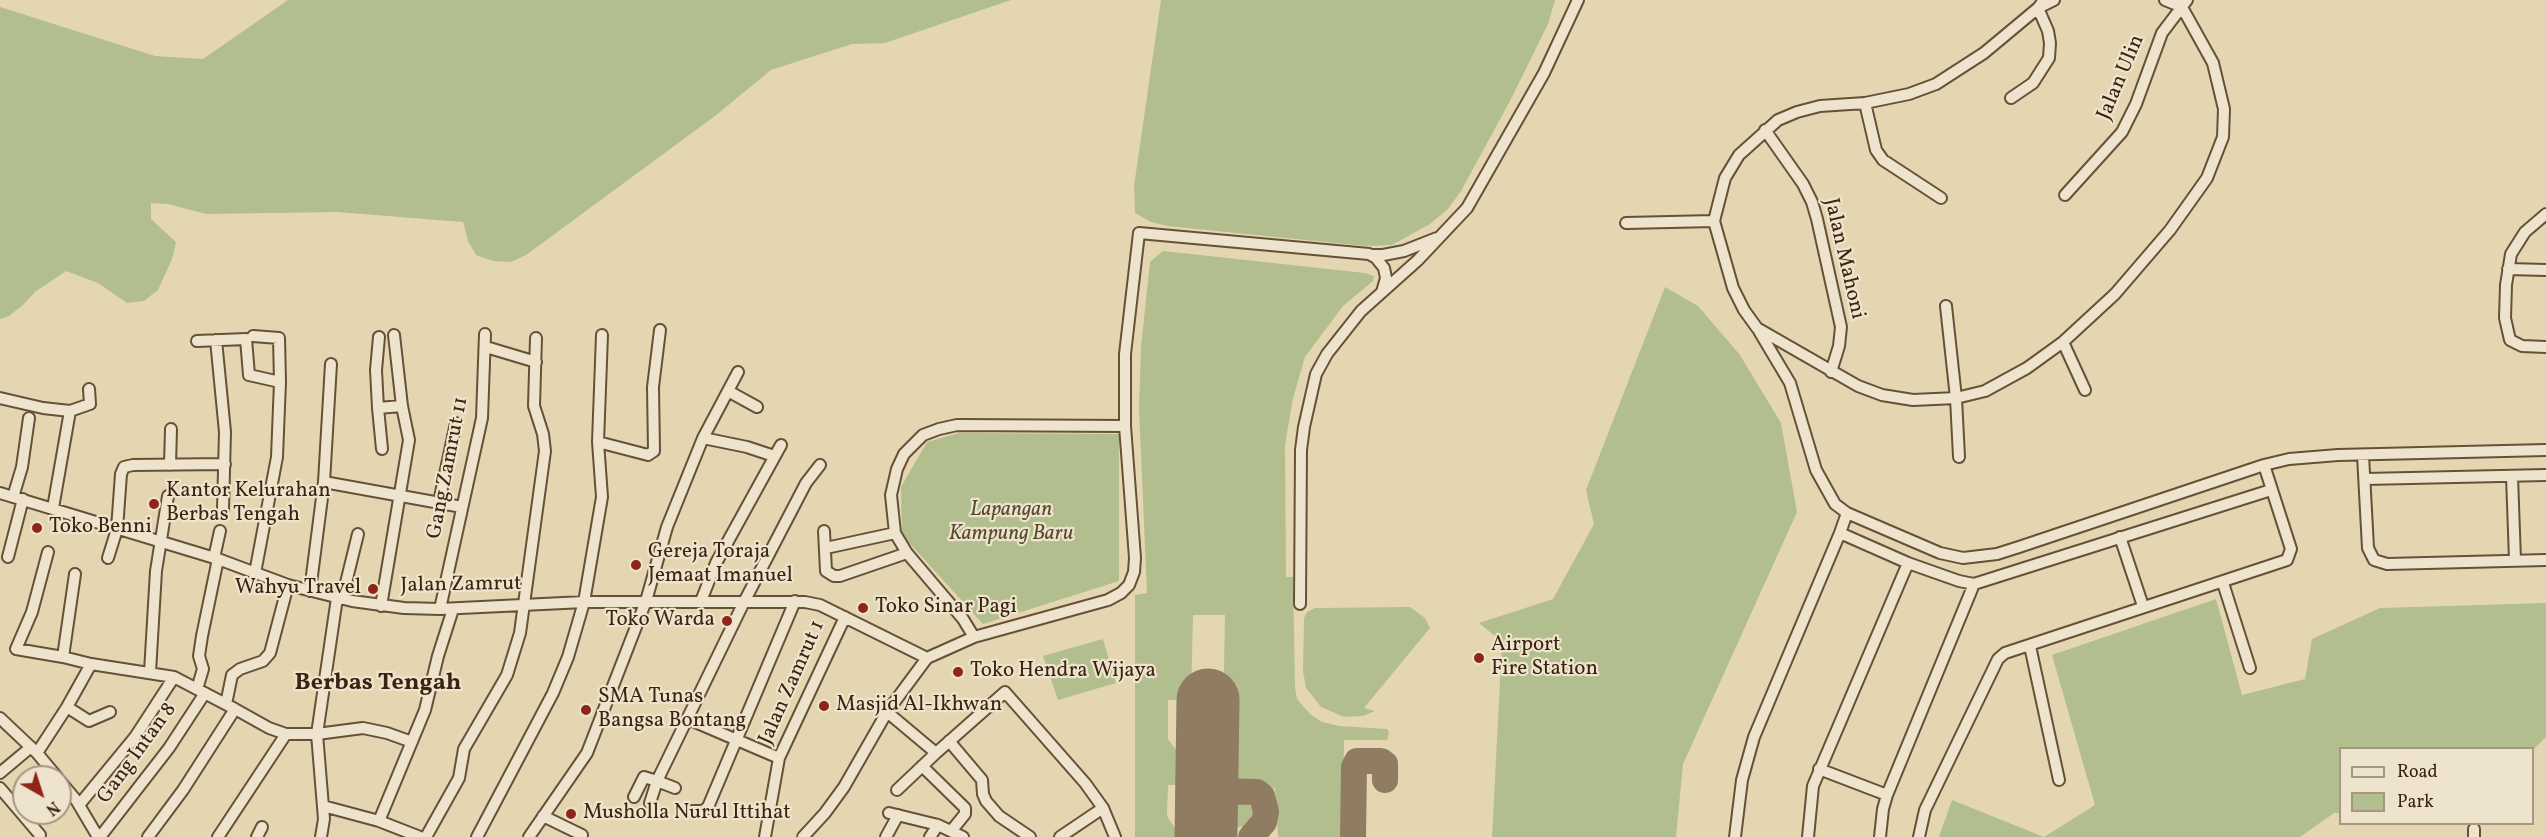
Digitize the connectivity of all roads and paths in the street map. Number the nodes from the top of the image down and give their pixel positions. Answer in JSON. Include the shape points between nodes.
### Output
{"nodes":[{"id":1,"x":1578,"y":0,"type":"edge"},
{"id":2,"x":2054,"y":0,"type":"edge"},
{"id":3,"x":2165,"y":0,"type":"edge"},
{"id":4,"x":2182,"y":2,"type":"edge"},
{"id":5,"x":2041,"y":4,"type":"edge"},
{"id":6,"x":2011,"y":98,"type":"dead end"},
{"id":7,"x":1865,"y":103,"type":"junction"},
{"id":8,"x":1765,"y":130,"type":"junction"},
{"id":9,"x":2065,"y":195,"type":"dead end"},
{"id":10,"x":1941,"y":198,"type":"dead end"},
{"id":11,"x":2546,"y":214,"type":"edge"},
{"id":12,"x":1714,"y":221,"type":"junction"},
{"id":13,"x":1626,"y":222,"type":"dead end"},
{"id":14,"x":1443,"y":236,"type":"junction"},
{"id":15,"x":1369,"y":254,"type":"junction"},
{"id":16,"x":2508,"y":269,"type":"junction"},
{"id":17,"x":2546,"y":270,"type":"edge"},
{"id":18,"x":1382,"y":292,"type":"junction"},
{"id":19,"x":1946,"y":306,"type":"dead end"},
{"id":20,"x":1757,"y":328,"type":"junction"},
{"id":21,"x":660,"y":330,"type":"dead end"},
{"id":22,"x":485,"y":334,"type":"dead end"},
{"id":23,"x":394,"y":335,"type":"dead end"},
{"id":24,"x":602,"y":335,"type":"dead end"},
{"id":25,"x":254,"y":336,"type":"dead end"},
{"id":26,"x":379,"y":337,"type":"dead end"},
{"id":27,"x":536,"y":338,"type":"dead end"},
{"id":28,"x":216,"y":340,"type":"junction"},
{"id":29,"x":197,"y":341,"type":"dead end"},
{"id":30,"x":2062,"y":342,"type":"junction"},
{"id":31,"x":486,"y":347,"type":"junction"},
{"id":32,"x":2546,"y":347,"type":"edge"},
{"id":33,"x":1791,"y":348,"type":"junction"},
{"id":34,"x":536,"y":362,"type":"junction"},
{"id":35,"x":330,"y":364,"type":"dead end"},
{"id":36,"x":1780,"y":364,"type":"junction"},
{"id":37,"x":738,"y":372,"type":"dead end"},
{"id":38,"x":1831,"y":372,"type":"junction"},
{"id":39,"x":280,"y":382,"type":"junction"},
{"id":40,"x":89,"y":389,"type":"dead end"},
{"id":41,"x":2085,"y":390,"type":"dead end"},
{"id":42,"x":728,"y":391,"type":"junction"},
{"id":43,"x":0,"y":398,"type":"edge"},
{"id":44,"x":1956,"y":398,"type":"junction"},
{"id":45,"x":402,"y":406,"type":"junction"},
{"id":46,"x":756,"y":407,"type":"dead end"},
{"id":47,"x":378,"y":408,"type":"junction"},
{"id":48,"x":70,"y":411,"type":"junction"},
{"id":49,"x":29,"y":418,"type":"dead end"},
{"id":50,"x":456,"y":423,"type":"dead end"},
{"id":51,"x":1125,"y":426,"type":"junction"},
{"id":52,"x":171,"y":429,"type":"dead end"},
{"id":53,"x":703,"y":438,"type":"junction"},
{"id":54,"x":598,"y":442,"type":"junction"},
{"id":55,"x":781,"y":445,"type":"dead end"},
{"id":56,"x":382,"y":449,"type":"dead end"},
{"id":57,"x":2546,"y":450,"type":"edge"},
{"id":58,"x":2363,"y":455,"type":"junction"},
{"id":59,"x":774,"y":456,"type":"junction"},
{"id":60,"x":1959,"y":457,"type":"dead end"},
{"id":61,"x":225,"y":464,"type":"junction"},
{"id":62,"x":170,"y":465,"type":"junction"},
{"id":63,"x":820,"y":465,"type":"dead end"},
{"id":64,"x":2264,"y":465,"type":"junction"},
{"id":65,"x":2546,"y":475,"type":"edge"},
{"id":66,"x":2512,"y":476,"type":"junction"},
{"id":67,"x":2365,"y":479,"type":"junction"},
{"id":68,"x":324,"y":482,"type":"junction"},
{"id":69,"x":2271,"y":490,"type":"junction"},
{"id":70,"x":0,"y":494,"type":"edge"},
{"id":71,"x":168,"y":496,"type":"dead end"},
{"id":72,"x":401,"y":496,"type":"junction"},
{"id":73,"x":18,"y":498,"type":"junction"},
{"id":74,"x":439,"y":502,"type":"junction"},
{"id":75,"x":462,"y":507,"type":"junction"},
{"id":76,"x":53,"y":508,"type":"junction"},
{"id":77,"x":223,"y":509,"type":"dead end"},
{"id":78,"x":1847,"y":513,"type":"junction"},
{"id":79,"x":117,"y":529,"type":"junction"},
{"id":80,"x":220,"y":531,"type":"dead end"},
{"id":81,"x":824,"y":531,"type":"dead end"},
{"id":82,"x":895,"y":533,"type":"junction"},
{"id":83,"x":1840,"y":533,"type":"junction"},
{"id":84,"x":358,"y":534,"type":"dead end"},
{"id":85,"x":2120,"y":537,"type":"junction"},
{"id":86,"x":161,"y":542,"type":"junction"},
{"id":87,"x":826,"y":548,"type":"junction"},
{"id":88,"x":48,"y":552,"type":"dead end"},
{"id":89,"x":907,"y":553,"type":"junction"},
{"id":90,"x":8,"y":557,"type":"dead end"},
{"id":91,"x":108,"y":558,"type":"dead end"},
{"id":92,"x":216,"y":559,"type":"junction"},
{"id":93,"x":2515,"y":560,"type":"junction"},
{"id":94,"x":2546,"y":560,"type":"edge"},
{"id":95,"x":1908,"y":563,"type":"junction"},
{"id":96,"x":255,"y":573,"type":"junction"},
{"id":97,"x":75,"y":574,"type":"dead end"},
{"id":98,"x":2223,"y":583,"type":"junction"},
{"id":99,"x":1974,"y":584,"type":"junction"},
{"id":100,"x":288,"y":585,"type":"junction"},
{"id":101,"x":310,"y":591,"type":"junction"},
{"id":102,"x":340,"y":598,"type":"junction"},
{"id":103,"x":646,"y":601,"type":"junction"},
{"id":104,"x":701,"y":601,"type":"junction"},
{"id":105,"x":795,"y":601,"type":"junction"},
{"id":106,"x":584,"y":602,"type":"junction"},
{"id":107,"x":744,"y":602,"type":"junction"},
{"id":108,"x":524,"y":604,"type":"junction"},
{"id":109,"x":1300,"y":604,"type":"dead end"},
{"id":110,"x":381,"y":606,"type":"junction"},
{"id":111,"x":2143,"y":606,"type":"junction"},
{"id":112,"x":441,"y":609,"type":"junction"},
{"id":113,"x":453,"y":609,"type":"junction"},
{"id":114,"x":845,"y":616,"type":"junction"},
{"id":115,"x":974,"y":637,"type":"junction"},
{"id":116,"x":2030,"y":646,"type":"junction"},
{"id":117,"x":63,"y":657,"type":"junction"},
{"id":118,"x":927,"y":658,"type":"junction"},
{"id":119,"x":90,"y":664,"type":"junction"},
{"id":120,"x":2250,"y":668,"type":"dead end"},
{"id":121,"x":150,"y":672,"type":"junction"},
{"id":122,"x":174,"y":677,"type":"junction"},
{"id":123,"x":201,"y":691,"type":"junction"},
{"id":124,"x":230,"y":706,"type":"junction"},
{"id":125,"x":67,"y":707,"type":"junction"},
{"id":126,"x":110,"y":712,"type":"dead end"},
{"id":127,"x":886,"y":712,"type":"junction"},
{"id":128,"x":0,"y":718,"type":"edge"},
{"id":129,"x":688,"y":718,"type":"junction"},
{"id":130,"x":286,"y":734,"type":"junction"},
{"id":131,"x":317,"y":734,"type":"junction"},
{"id":132,"x":737,"y":739,"type":"junction"},
{"id":133,"x":949,"y":741,"type":"junction"},
{"id":134,"x":412,"y":742,"type":"junction"},
{"id":135,"x":34,"y":750,"type":"junction"},
{"id":136,"x":936,"y":753,"type":"junction"},
{"id":137,"x":779,"y":758,"type":"junction"},
{"id":138,"x":47,"y":765,"type":"edge"},
{"id":139,"x":922,"y":766,"type":"junction"},
{"id":140,"x":1819,"y":769,"type":"junction"},
{"id":141,"x":0,"y":773,"type":"edge"},
{"id":142,"x":2059,"y":780,"type":"dead end"},
{"id":143,"x":657,"y":781,"type":"junction"},
{"id":144,"x":0,"y":788,"type":"edge"},
{"id":145,"x":675,"y":788,"type":"dead end"},
{"id":146,"x":897,"y":790,"type":"dead end"},
{"id":147,"x":1887,"y":795,"type":"junction"},
{"id":148,"x":72,"y":796,"type":"edge"},
{"id":149,"x":634,"y":797,"type":"dead end"},
{"id":150,"x":986,"y":801,"type":"junction"},
{"id":151,"x":650,"y":803,"type":"dead end"},
{"id":152,"x":79,"y":805,"type":"junction"},
{"id":153,"x":323,"y":806,"type":"junction"},
{"id":154,"x":1103,"y":808,"type":"junction"},
{"id":155,"x":966,"y":809,"type":"junction"},
{"id":156,"x":689,"y":811,"type":"dead end"},
{"id":157,"x":543,"y":816,"type":"junction"},
{"id":158,"x":379,"y":822,"type":"junction"},
{"id":159,"x":938,"y":825,"type":"junction"},
{"id":160,"x":952,"y":830,"type":"junction"},
{"id":161,"x":40,"y":835,"type":"dead end"},
{"id":162,"x":582,"y":835,"type":"dead end"},
{"id":163,"x":810,"y":835,"type":"edge"},
{"id":164,"x":97,"y":836,"type":"edge"},
{"id":165,"x":148,"y":837,"type":"edge"},
{"id":166,"x":218,"y":837,"type":"edge"},
{"id":167,"x":321,"y":837,"type":"edge"},
{"id":168,"x":420,"y":837,"type":"edge"},
{"id":169,"x":426,"y":837,"type":"edge"},
{"id":170,"x":477,"y":837,"type":"edge"},
{"id":171,"x":529,"y":837,"type":"edge"},
{"id":172,"x":765,"y":837,"type":"edge"},
{"id":173,"x":886,"y":837,"type":"edge"},
{"id":174,"x":930,"y":837,"type":"edge"},
{"id":175,"x":963,"y":837,"type":"edge"},
{"id":176,"x":1030,"y":837,"type":"edge"},
{"id":177,"x":1060,"y":837,"type":"edge"},
{"id":178,"x":1115,"y":837,"type":"edge"},
{"id":179,"x":1735,"y":837,"type":"edge"},
{"id":180,"x":1808,"y":837,"type":"edge"},
{"id":181,"x":1880,"y":837,"type":"edge"},
{"id":182,"x":1919,"y":837,"type":"edge"}],
"edges":[{"from":1,"to":14,"type":"street","via":[[1544,74],[1493,166],[1467,208]]},
{"from":2,"to":5,"type":"street"},
{"from":3,"to":4,"type":"street"},
{"from":4,"to":9,"type":"street","name":"Jalan Ulin","via":[[2162,33],[2122,132]]},
{"from":4,"to":30,"type":"street","via":[[2213,63],[2224,109],[2223,137],[2206,178],[2170,230],[2115,294]]},
{"from":5,"to":6,"type":"street","via":[[2050,43],[2049,57],[2033,83]]},
{"from":5,"to":7,"type":"street","via":[[1984,53],[1936,84]]},
{"from":7,"to":8,"type":"street","via":[[1797,112]]},
{"from":7,"to":10,"type":"street","via":[[1876,150],[1883,159]]},
{"from":8,"to":12,"type":"street","via":[[1739,155],[1725,178]]},
{"from":8,"to":38,"type":"street","name":"Jalan Mahoni","via":[[1803,184],[1817,219],[1840,327]]},
{"from":11,"to":16,"type":"street","via":[[2516,243]]},
{"from":12,"to":13,"type":"street"},
{"from":12,"to":20,"type":"street","via":[[1733,288]]},
{"from":14,"to":15,"type":"street","via":[[1404,251]]},
{"from":14,"to":18,"type":"street"},
{"from":15,"to":18,"type":"street","via":[[1384,268]]},
{"from":15,"to":51,"type":"street","via":[[1138,233],[1125,354]]},
{"from":16,"to":17,"type":"street"},
{"from":16,"to":32,"type":"street","via":[[2508,336],[2515,344]]},
{"from":18,"to":109,"type":"street","via":[[1360,311],[1316,375],[1301,450]]},
{"from":19,"to":44,"type":"street"},
{"from":20,"to":33,"type":"street"},
{"from":20,"to":36,"type":"street"},
{"from":21,"to":54,"type":"street","via":[[653,387],[654,451],[648,454]]},
{"from":22,"to":31,"type":"street","name":"Gang Zamrut 11"},
{"from":23,"to":45,"type":"street"},
{"from":24,"to":54,"type":"street"},
{"from":25,"to":39,"type":"street","via":[[279,338]]},
{"from":26,"to":47,"type":"street"},
{"from":27,"to":34,"type":"street"},
{"from":28,"to":29,"type":"street"},
{"from":28,"to":39,"type":"street","via":[[246,339],[249,375]]},
{"from":28,"to":61,"type":"street"},
{"from":30,"to":41,"type":"street"},
{"from":30,"to":44,"type":"street","via":[[2006,382]]},
{"from":31,"to":34,"type":"street"},
{"from":31,"to":75,"type":"street","name":"Gang Zamrut 11","via":[[482,417]]},
{"from":33,"to":36,"type":"street"},
{"from":33,"to":38,"type":"street"},
{"from":34,"to":108,"type":"street","via":[[534,406],[545,451]]},
{"from":35,"to":68,"type":"street"},
{"from":36,"to":78,"type":"street","via":[[1798,404],[1822,484],[1835,504]]},
{"from":37,"to":42,"type":"street"},
{"from":38,"to":44,"type":"street","via":[[1896,398]]},
{"from":39,"to":96,"type":"street","via":[[277,457]]},
{"from":40,"to":48,"type":"street","via":[[90,404]]},
{"from":42,"to":46,"type":"street"},
{"from":42,"to":53,"type":"street"},
{"from":43,"to":48,"type":"street"},
{"from":44,"to":60,"type":"street"},
{"from":45,"to":47,"type":"street"},
{"from":45,"to":72,"type":"street","via":[[409,440]]},
{"from":47,"to":56,"type":"street"},
{"from":48,"to":76,"type":"street"},
{"from":49,"to":73,"type":"street"},
{"from":50,"to":74,"type":"street"},
{"from":51,"to":82,"type":"street","via":[[957,425],[923,435],[904,454],[897,469],[891,495]]},
{"from":51,"to":115,"type":"street","via":[[1135,558],[1129,585],[1108,600]]},
{"from":52,"to":62,"type":"street"},
{"from":53,"to":59,"type":"street"},
{"from":53,"to":103,"type":"street","via":[[659,548]]},
{"from":54,"to":106,"type":"street","via":[[602,497]]},
{"from":55,"to":59,"type":"street"},
{"from":57,"to":58,"type":"street"},
{"from":58,"to":64,"type":"street","via":[[2314,456]]},
{"from":58,"to":67,"type":"street"},
{"from":59,"to":104,"type":"street","via":[[716,563]]},
{"from":61,"to":62,"type":"street"},
{"from":61,"to":77,"type":"street"},
{"from":62,"to":79,"type":"street","via":[[124,467]]},
{"from":63,"to":107,"type":"street","via":[[806,483]]},
{"from":64,"to":69,"type":"street"},
{"from":64,"to":78,"type":"street","via":[[1979,557],[1940,553]]},
{"from":65,"to":66,"type":"street"},
{"from":66,"to":67,"type":"street"},
{"from":66,"to":93,"type":"street"},
{"from":67,"to":93,"type":"street","via":[[2368,548],[2374,560],[2387,564]]},
{"from":68,"to":72,"type":"street"},
{"from":68,"to":101,"type":"street"},
{"from":69,"to":85,"type":"street"},
{"from":69,"to":98,"type":"street","via":[[2290,556],[2280,564]]},
{"from":70,"to":73,"type":"street","name":"Jalan Zamrut"},
{"from":71,"to":86,"type":"street"},
{"from":72,"to":74,"type":"street"},
{"from":72,"to":110,"type":"street"},
{"from":73,"to":76,"type":"street","name":"Jalan Zamrut"},
{"from":73,"to":90,"type":"street"},
{"from":74,"to":75,"type":"street"},
{"from":75,"to":112,"type":"street","name":"Gang Zamrut 11"},
{"from":76,"to":79,"type":"street","name":"Jalan Zamrut"},
{"from":78,"to":83,"type":"street"},
{"from":79,"to":86,"type":"street","name":"Jalan Zamrut"},
{"from":79,"to":91,"type":"street"},
{"from":80,"to":92,"type":"street"},
{"from":81,"to":87,"type":"street"},
{"from":82,"to":87,"type":"street"},
{"from":82,"to":89,"type":"street"},
{"from":83,"to":95,"type":"street"},
{"from":83,"to":179,"type":"street","via":[[1754,737],[1742,780]]},
{"from":84,"to":102,"type":"street"},
{"from":85,"to":99,"type":"street"},
{"from":85,"to":111,"type":"street"},
{"from":86,"to":92,"type":"street","name":"Jalan Zamrut"},
{"from":86,"to":121,"type":"street","via":[[154,583]]},
{"from":87,"to":89,"type":"street","via":[[826,571],[837,576]]},
{"from":88,"to":117,"type":"street","via":[[32,612],[15,648]]},
{"from":89,"to":115,"type":"street"},
{"from":92,"to":96,"type":"street","name":"Jalan Zamrut"},
{"from":92,"to":123,"type":"street","via":[[199,656],[203,669]]},
{"from":93,"to":94,"type":"street"},
{"from":95,"to":99,"type":"street"},
{"from":95,"to":140,"type":"street"},
{"from":96,"to":100,"type":"street","name":"Jalan Zamrut"},
{"from":97,"to":117,"type":"street"},
{"from":98,"to":111,"type":"street"},
{"from":98,"to":120,"type":"street"},
{"from":99,"to":147,"type":"street"},
{"from":100,"to":101,"type":"street","name":"Jalan Zamrut"},
{"from":100,"to":124,"type":"street","via":[[270,653],[263,661],[232,675]]},
{"from":101,"to":102,"type":"street","name":"Jalan Zamrut"},
{"from":102,"to":110,"type":"street","name":"Jalan Zamrut"},
{"from":102,"to":131,"type":"street"},
{"from":103,"to":104,"type":"street","name":"Jalan Zamrut"},
{"from":103,"to":106,"type":"street","name":"Jalan Zamrut"},
{"from":103,"to":157,"type":"street","via":[[587,753]]},
{"from":104,"to":107,"type":"street","name":"Jalan Zamrut"},
{"from":105,"to":107,"type":"street","name":"Jalan Zamrut"},
{"from":105,"to":114,"type":"street","name":"Jalan Zamrut","via":[[820,605]]},
{"from":105,"to":132,"type":"street"},
{"from":106,"to":108,"type":"street","name":"Jalan Zamrut"},
{"from":106,"to":170,"type":"street","via":[[553,693]]},
{"from":107,"to":129,"type":"street"},
{"from":108,"to":113,"type":"street","name":"Jalan Zamrut"},
{"from":108,"to":169,"type":"street","via":[[507,675],[464,749],[459,778]]},
{"from":110,"to":112,"type":"street","name":"Jalan Zamrut"},
{"from":111,"to":116,"type":"street"},
{"from":112,"to":113,"type":"street","name":"Jalan Zamrut"},
{"from":113,"to":134,"type":"street"},
{"from":114,"to":118,"type":"street","name":"Jalan Zamrut"},
{"from":114,"to":137,"type":"street","name":"Jalan Zamrut 1"},
{"from":115,"to":118,"type":"street"},
{"from":116,"to":142,"type":"street"},
{"from":116,"to":182,"type":"street","via":[[1998,659],[1925,810]]},
{"from":117,"to":119,"type":"street"},
{"from":118,"to":127,"type":"street"},
{"from":119,"to":121,"type":"street"},
{"from":119,"to":125,"type":"street"},
{"from":121,"to":122,"type":"street"},
{"from":122,"to":123,"type":"street"},
{"from":122,"to":152,"type":"street","via":[[141,730]]},
{"from":123,"to":124,"type":"street"},
{"from":123,"to":164,"type":"street","name":"Gang Intan 8","via":[[169,748]]},
{"from":124,"to":130,"type":"street"},
{"from":124,"to":165,"type":"street","via":[[183,790]]},
{"from":125,"to":126,"type":"street","via":[[89,721]]},
{"from":125,"to":135,"type":"street"},
{"from":127,"to":136,"type":"street"},
{"from":127,"to":163,"type":"street","via":[[843,788]]},
{"from":128,"to":135,"type":"street"},
{"from":129,"to":132,"type":"street"},
{"from":129,"to":143,"type":"street"},
{"from":130,"to":131,"type":"street"},
{"from":130,"to":166,"type":"street"},
{"from":131,"to":134,"type":"street","via":[[363,728]]},
{"from":131,"to":153,"type":"street"},
{"from":132,"to":137,"type":"street"},
{"from":132,"to":156,"type":"street","via":[[708,807]]},
{"from":133,"to":136,"type":"street"},
{"from":133,"to":150,"type":"street","via":[[982,780]]},
{"from":133,"to":154,"type":"street","via":[[1005,692]]},
{"from":134,"to":158,"type":"street"},
{"from":135,"to":138,"type":"street"},
{"from":135,"to":141,"type":"street"},
{"from":136,"to":139,"type":"street"},
{"from":137,"to":172,"type":"street","name":"Jalan Zamrut 1"},
{"from":139,"to":146,"type":"street"},
{"from":139,"to":155,"type":"street"},
{"from":140,"to":147,"type":"street"},
{"from":140,"to":180,"type":"street","via":[[1813,786]]},
{"from":143,"to":145,"type":"street"},
{"from":143,"to":149,"type":"street","via":[[644,777]]},
{"from":143,"to":151,"type":"street"},
{"from":144,"to":161,"type":"street"},
{"from":147,"to":181,"type":"street"},
{"from":148,"to":152,"type":"street"},
{"from":150,"to":155,"type":"street"},
{"from":150,"to":176,"type":"street","via":[[999,816]]},
{"from":152,"to":164,"type":"street"},
{"from":153,"to":158,"type":"street"},
{"from":153,"to":167,"type":"street"},
{"from":154,"to":177,"type":"street"},
{"from":154,"to":178,"type":"street"},
{"from":155,"to":160,"type":"street"},
{"from":157,"to":162,"type":"street"},
{"from":157,"to":171,"type":"street"},
{"from":158,"to":168,"type":"street"},
{"from":159,"to":160,"type":"street"},
{"from":159,"to":173,"type":"street","via":[[893,814]]},
{"from":159,"to":174,"type":"street"},
{"from":160,"to":175,"type":"street"}]}
